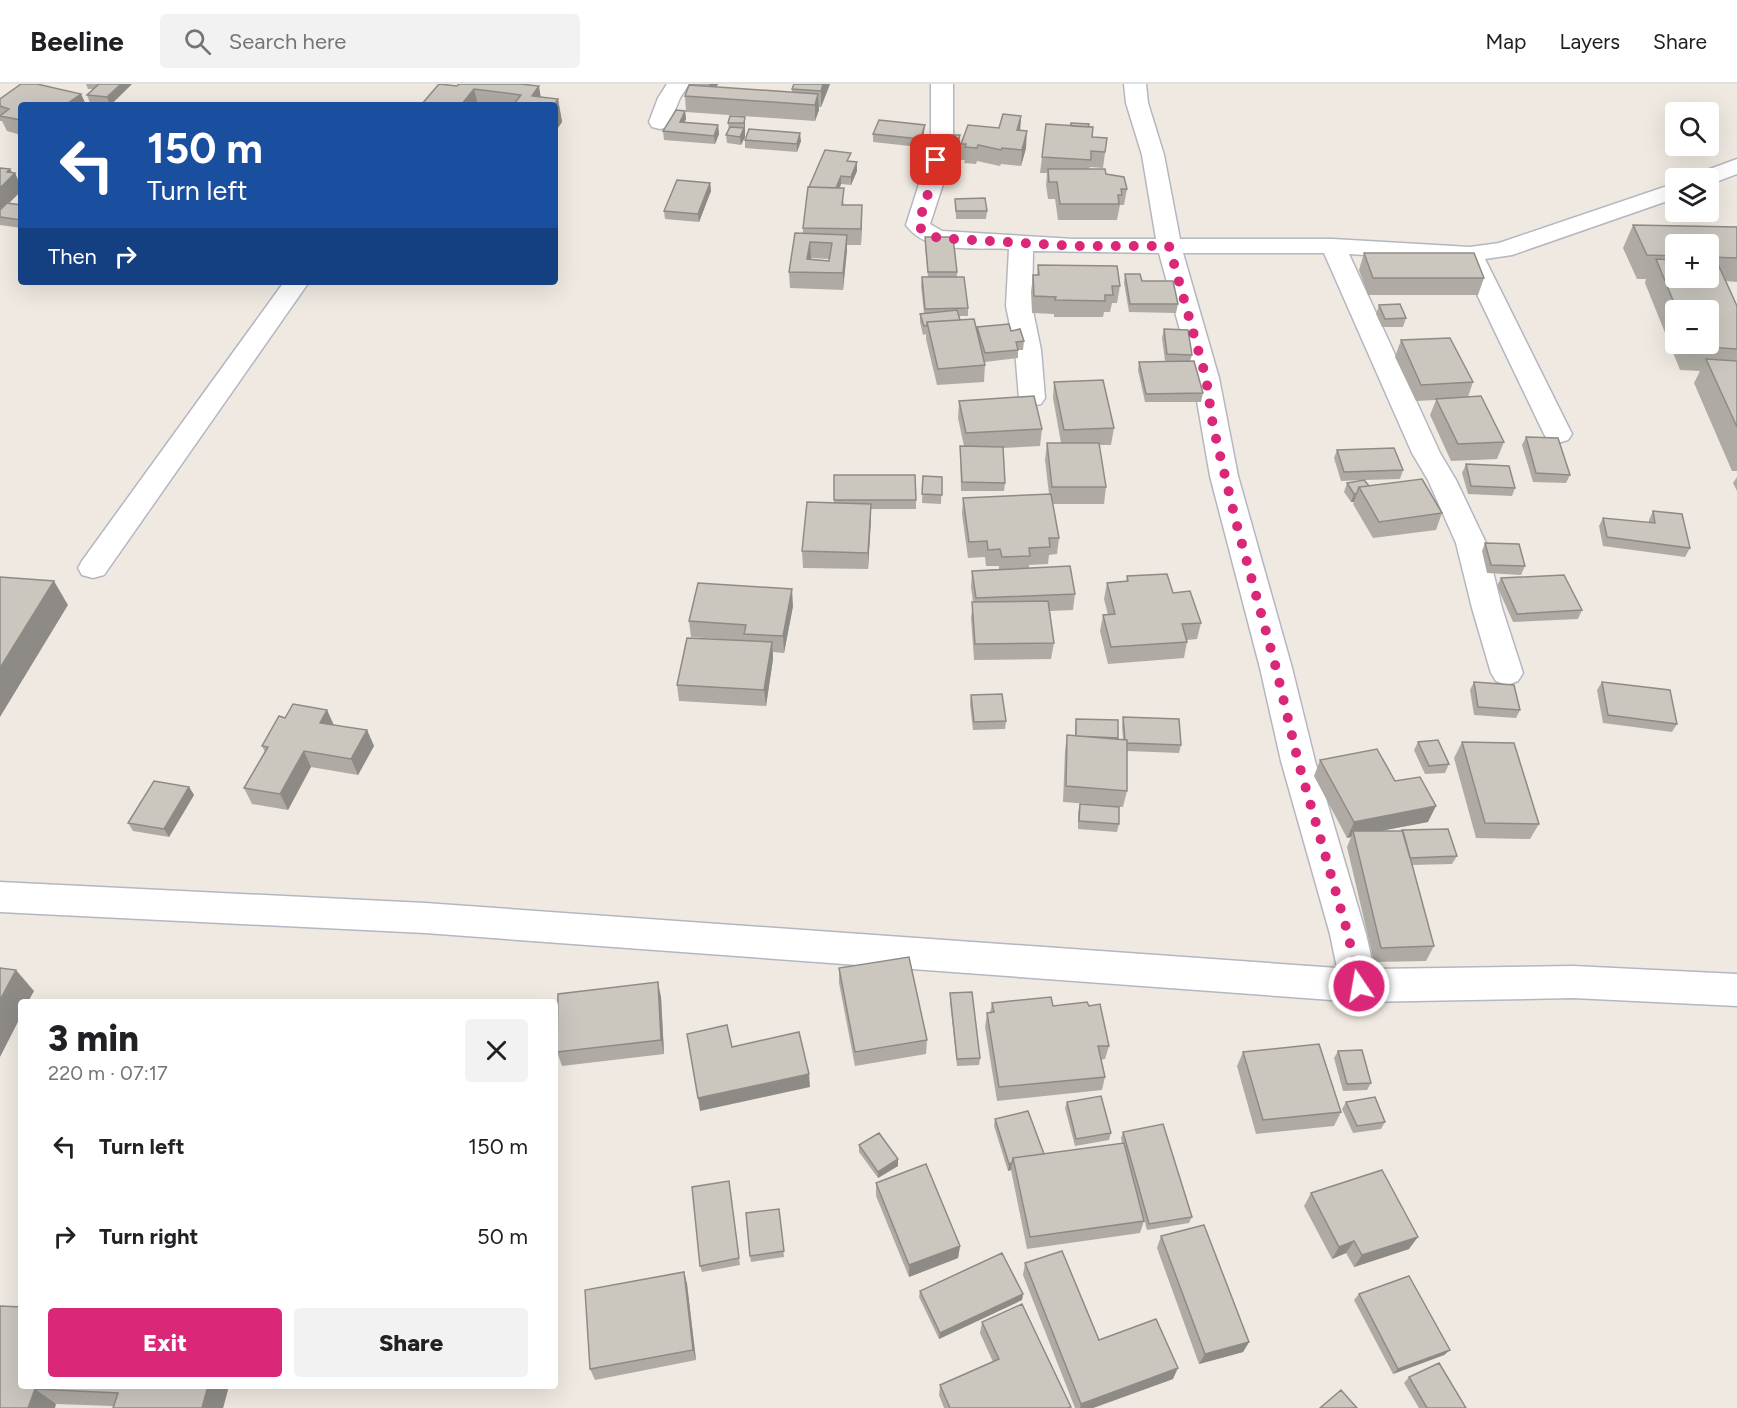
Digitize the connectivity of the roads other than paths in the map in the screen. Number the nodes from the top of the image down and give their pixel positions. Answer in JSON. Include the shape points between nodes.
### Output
{"nodes":[{"id":1,"x":678,"y":84,"type":"edge"},
{"id":2,"x":942,"y":84,"type":"edge"},
{"id":3,"x":1135,"y":84,"type":"edge"},
{"id":4,"x":660,"y":122,"type":"dead end"},
{"id":5,"x":1737,"y":166,"type":"edge"},
{"id":6,"x":1719,"y":173,"type":"edge"},
{"id":7,"x":1665,"y":194,"type":"edge"},
{"id":8,"x":1021,"y":243,"type":"junction"},
{"id":9,"x":1169,"y":246,"type":"junction"},
{"id":10,"x":1334,"y":246,"type":"junction"},
{"id":11,"x":1470,"y":254,"type":"junction"},
{"id":12,"x":295,"y":285,"type":"edge"},
{"id":13,"x":1032,"y":398,"type":"edge"},
{"id":14,"x":1558,"y":434,"type":"dead end"},
{"id":15,"x":93,"y":568,"type":"dead end"},
{"id":16,"x":1507,"y":673,"type":"dead end"},
{"id":17,"x":0,"y":897,"type":"edge"},
{"id":18,"x":1359,"y":986,"type":"junction"},
{"id":19,"x":1737,"y":990,"type":"edge"}],
"edges":[{"from":1,"to":4,"type":"street"},
{"from":2,"to":8,"type":"street","via":[[942,137],[918,225],[938,238]]},
{"from":3,"to":9,"type":"street","via":[[1153,155]]},
{"from":5,"to":6,"type":"street"},
{"from":7,"to":11,"type":"street","via":[[1503,250]]},
{"from":8,"to":9,"type":"street"},
{"from":8,"to":13,"type":"street","via":[[1019,306]]},
{"from":9,"to":10,"type":"street"},
{"from":9,"to":18,"type":"street","via":[[1206,378],[1233,510]]},
{"from":10,"to":11,"type":"street"},
{"from":10,"to":16,"type":"street","via":[[1426,453],[1471,543]]},
{"from":11,"to":14,"type":"street"},
{"from":12,"to":15,"type":"street"},
{"from":17,"to":18,"type":"street","via":[[425,918]]},
{"from":18,"to":19,"type":"street","via":[[1573,982]]}]}
